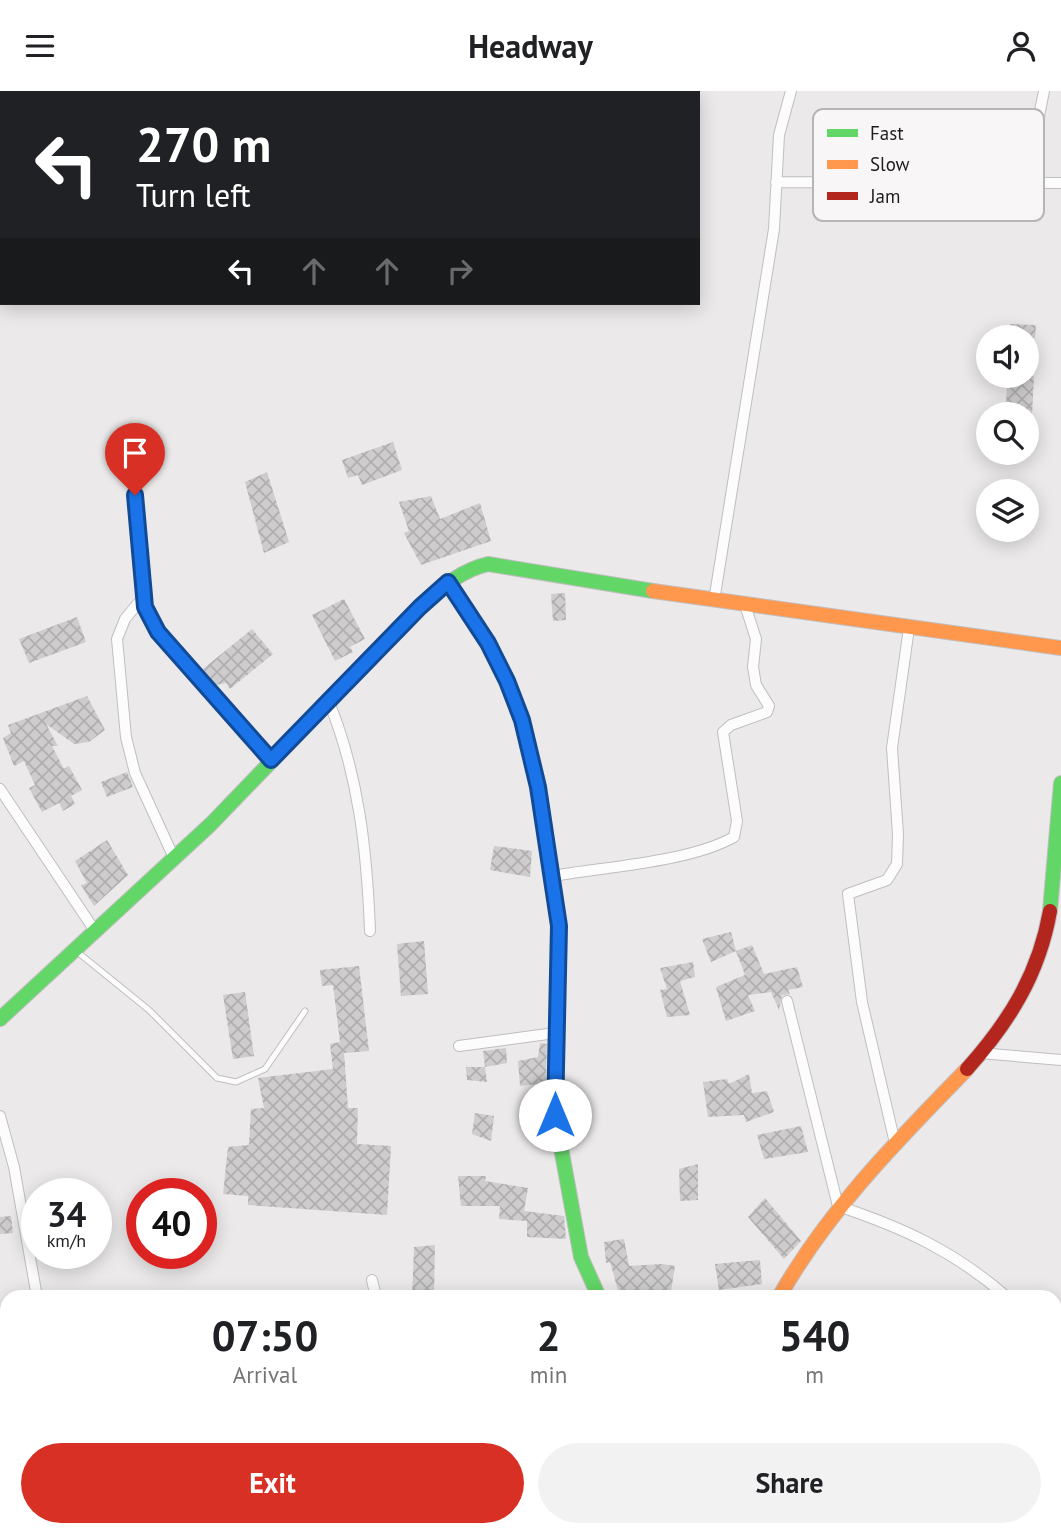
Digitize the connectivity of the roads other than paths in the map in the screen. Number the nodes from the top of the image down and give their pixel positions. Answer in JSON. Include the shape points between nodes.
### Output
{"nodes":[{"id":1,"x":791,"y":91,"type":"edge"},
{"id":2,"x":1044,"y":91,"type":"edge"},
{"id":3,"x":1040,"y":109,"type":"edge"},
{"id":4,"x":776,"y":182,"type":"junction"},
{"id":5,"x":813,"y":182,"type":"edge"},
{"id":6,"x":135,"y":495,"type":"dead end"},
{"id":7,"x":448,"y":582,"type":"junction"},
{"id":8,"x":144,"y":596,"type":"junction"},
{"id":9,"x":714,"y":601,"type":"junction"},
{"id":10,"x":745,"y":605,"type":"junction"},
{"id":11,"x":909,"y":628,"type":"junction"},
{"id":12,"x":1061,"y":648,"type":"edge"},
{"id":13,"x":329,"y":702,"type":"junction"},
{"id":14,"x":271,"y":760,"type":"junction"},
{"id":15,"x":1061,"y":783,"type":"edge"},
{"id":16,"x":0,"y":789,"type":"edge"},
{"id":17,"x":174,"y":858,"type":"junction"},
{"id":18,"x":553,"y":876,"type":"junction"},
{"id":19,"x":95,"y":931,"type":"junction"},
{"id":20,"x":370,"y":931,"type":"dead end"},
{"id":21,"x":75,"y":950,"type":"junction"},
{"id":22,"x":787,"y":1001,"type":"dead end"},
{"id":23,"x":305,"y":1011,"type":"dead end"},
{"id":24,"x":0,"y":1019,"type":"edge"},
{"id":25,"x":555,"y":1033,"type":"junction"},
{"id":26,"x":459,"y":1046,"type":"dead end"},
{"id":27,"x":980,"y":1053,"type":"junction"},
{"id":28,"x":1061,"y":1060,"type":"edge"},
{"id":29,"x":0,"y":1116,"type":"edge"},
{"id":30,"x":895,"y":1143,"type":"junction"},
{"id":31,"x":838,"y":1206,"type":"junction"},
{"id":32,"x":372,"y":1280,"type":"dead end"},
{"id":33,"x":36,"y":1290,"type":"edge"},
{"id":34,"x":374,"y":1290,"type":"edge"},
{"id":35,"x":596,"y":1290,"type":"edge"},
{"id":36,"x":784,"y":1290,"type":"edge"},
{"id":37,"x":999,"y":1290,"type":"edge"}],
"edges":[{"from":1,"to":4,"type":"street","via":[[779,135]]},
{"from":2,"to":3,"type":"street"},
{"from":4,"to":5,"type":"street"},
{"from":4,"to":9,"type":"street","via":[[774,229]]},
{"from":6,"to":8,"type":"street"},
{"from":7,"to":9,"type":"street","via":[[488,564]]},
{"from":7,"to":13,"type":"street"},
{"from":7,"to":18,"type":"street","via":[[488,643],[522,720]]},
{"from":8,"to":14,"type":"street","via":[[158,632]]},
{"from":8,"to":17,"type":"street","via":[[125,619],[117,639],[120,690],[135,773]]},
{"from":9,"to":10,"type":"street"},
{"from":10,"to":11,"type":"street"},
{"from":10,"to":18,"type":"street","via":[[756,639],[756,685],[769,706],[767,712],[723,731],[737,821],[734,837],[675,855]]},
{"from":11,"to":12,"type":"street"},
{"from":11,"to":30,"type":"street","via":[[892,748],[897,864],[887,880],[848,894],[862,1002]]},
{"from":13,"to":14,"type":"street"},
{"from":13,"to":20,"type":"street","via":[[346,745],[361,818]]},
{"from":14,"to":17,"type":"street"},
{"from":15,"to":27,"type":"street","via":[[1055,876],[1035,967],[1024,993]]},
{"from":16,"to":19,"type":"street"},
{"from":17,"to":19,"type":"street"},
{"from":18,"to":25,"type":"street","via":[[561,960]]},
{"from":19,"to":21,"type":"street"},
{"from":21,"to":23,"type":"lane","via":[[149,1010],[216,1078],[236,1082],[265,1069]]},
{"from":21,"to":24,"type":"street"},
{"from":22,"to":31,"type":"street"},
{"from":25,"to":26,"type":"street"},
{"from":25,"to":35,"type":"street","via":[[555,1115],[581,1257]]},
{"from":27,"to":28,"type":"street"},
{"from":27,"to":30,"type":"street"},
{"from":29,"to":33,"type":"street"},
{"from":30,"to":31,"type":"street"},
{"from":31,"to":36,"type":"street"},
{"from":31,"to":37,"type":"street","via":[[925,1240],[961,1259]]},
{"from":32,"to":34,"type":"street"}]}
